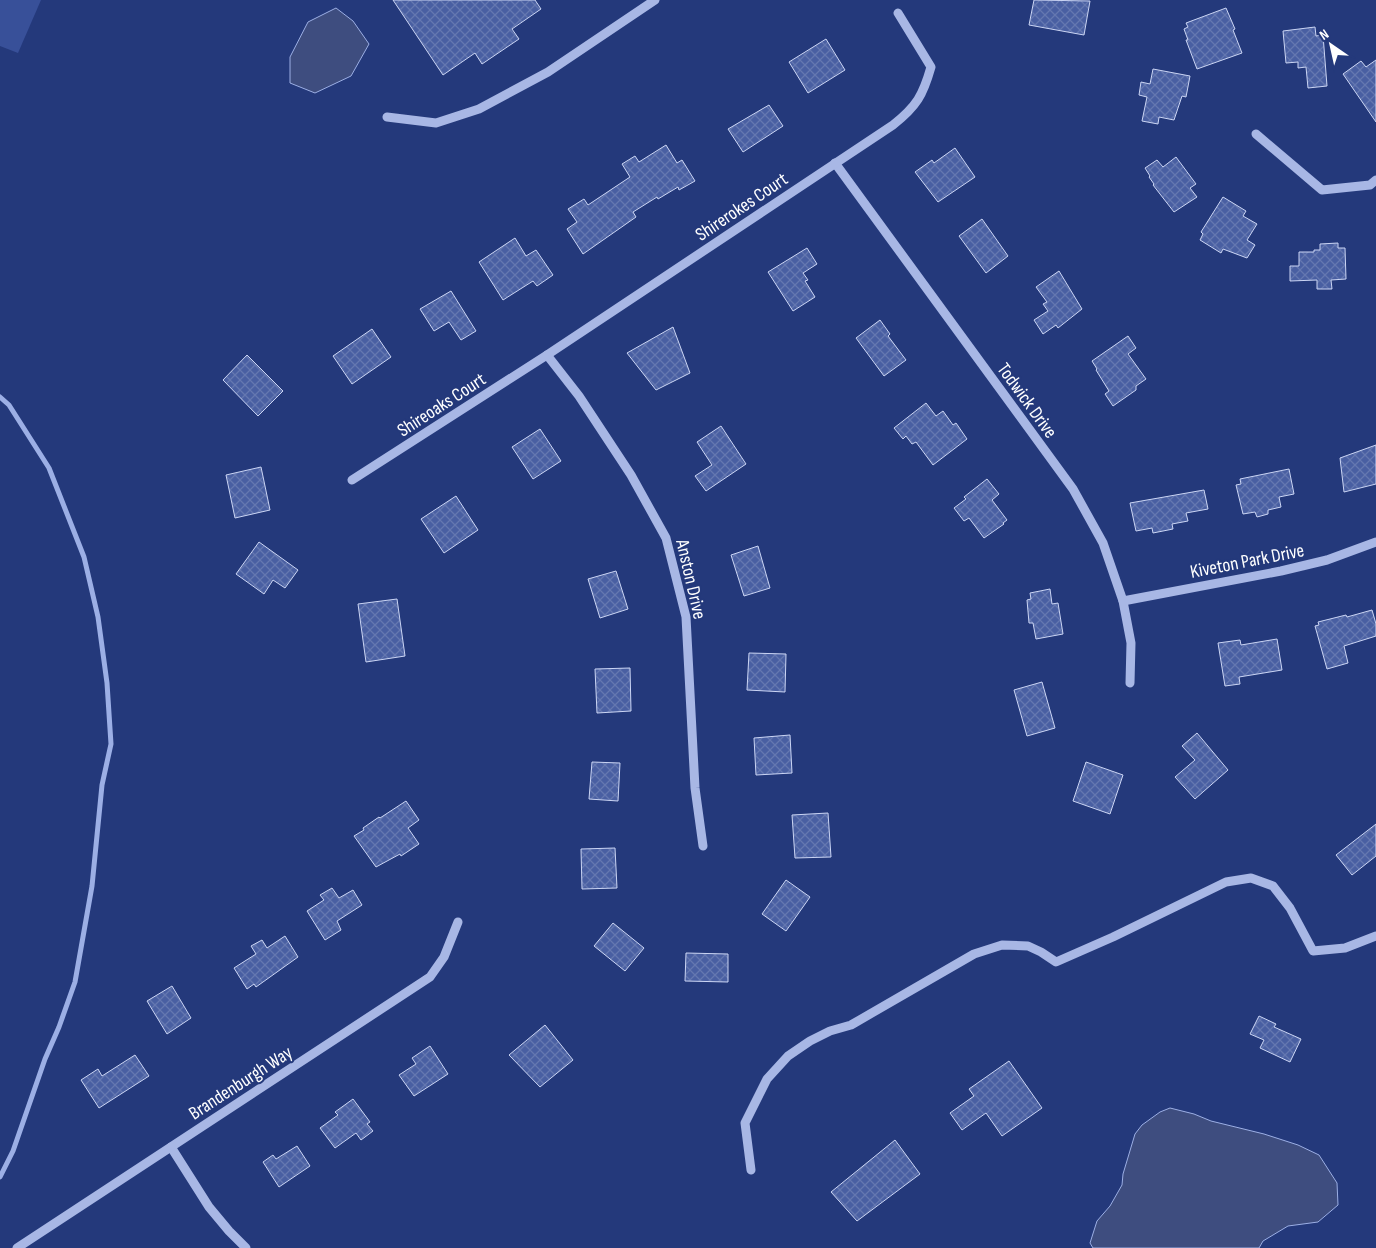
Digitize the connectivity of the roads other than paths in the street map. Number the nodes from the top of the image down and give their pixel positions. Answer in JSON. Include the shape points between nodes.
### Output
{"nodes":[{"id":1,"x":655,"y":0,"type":"edge"},
{"id":2,"x":898,"y":13,"type":"dead end"},
{"id":3,"x":387,"y":117,"type":"dead end"},
{"id":4,"x":1256,"y":134,"type":"dead end"},
{"id":5,"x":835,"y":163,"type":"junction"},
{"id":6,"x":1376,"y":180,"type":"edge"},
{"id":7,"x":547,"y":355,"type":"junction"},
{"id":8,"x":352,"y":480,"type":"dead end"},
{"id":9,"x":1376,"y":542,"type":"edge"},
{"id":10,"x":1122,"y":601,"type":"junction"},
{"id":11,"x":1130,"y":683,"type":"dead end"},
{"id":12,"x":703,"y":846,"type":"dead end"},
{"id":13,"x":458,"y":922,"type":"dead end"},
{"id":14,"x":1376,"y":936,"type":"edge"},
{"id":15,"x":171,"y":1147,"type":"junction"},
{"id":16,"x":750,"y":1170,"type":"dead end"},
{"id":17,"x":17,"y":1248,"type":"edge"},
{"id":18,"x":246,"y":1248,"type":"edge"}],
"edges":[{"from":1,"to":3,"type":"street","via":[[548,72],[479,109],[436,123]]},
{"from":2,"to":5,"type":"street","name":"Shirerokes Court","via":[[931,66],[924,92],[907,114]]},
{"from":4,"to":6,"type":"street","via":[[1322,190],[1370,185]]},
{"from":5,"to":7,"type":"street","name":"Shirerokes Court"},
{"from":5,"to":10,"type":"street","name":"Todwick Drive","via":[[1073,489],[1103,543]]},
{"from":7,"to":8,"type":"street","name":"Shireoaks Court"},
{"from":7,"to":12,"type":"street","name":"Anston Drive","via":[[579,396],[631,475],[666,538],[686,617],[696,788]]},
{"from":9,"to":10,"type":"street","name":"Kiveton Park Drive","via":[[1327,560],[1281,571]]},
{"from":10,"to":11,"type":"street","name":"Todwick Drive","via":[[1131,643]]},
{"from":13,"to":15,"type":"street","name":"Brandenburgh Way","via":[[444,957],[430,977]]},
{"from":14,"to":16,"type":"street","via":[[1345,948],[1313,951],[1290,908],[1273,886],[1251,878],[1226,882],[1056,962],[1028,946],[1002,945],[974,954],[851,1025],[830,1031],[788,1056],[767,1079],[745,1123]]},
{"from":15,"to":17,"type":"street","name":"Brandenburgh Way"},
{"from":15,"to":18,"type":"street","via":[[209,1207]]}]}
